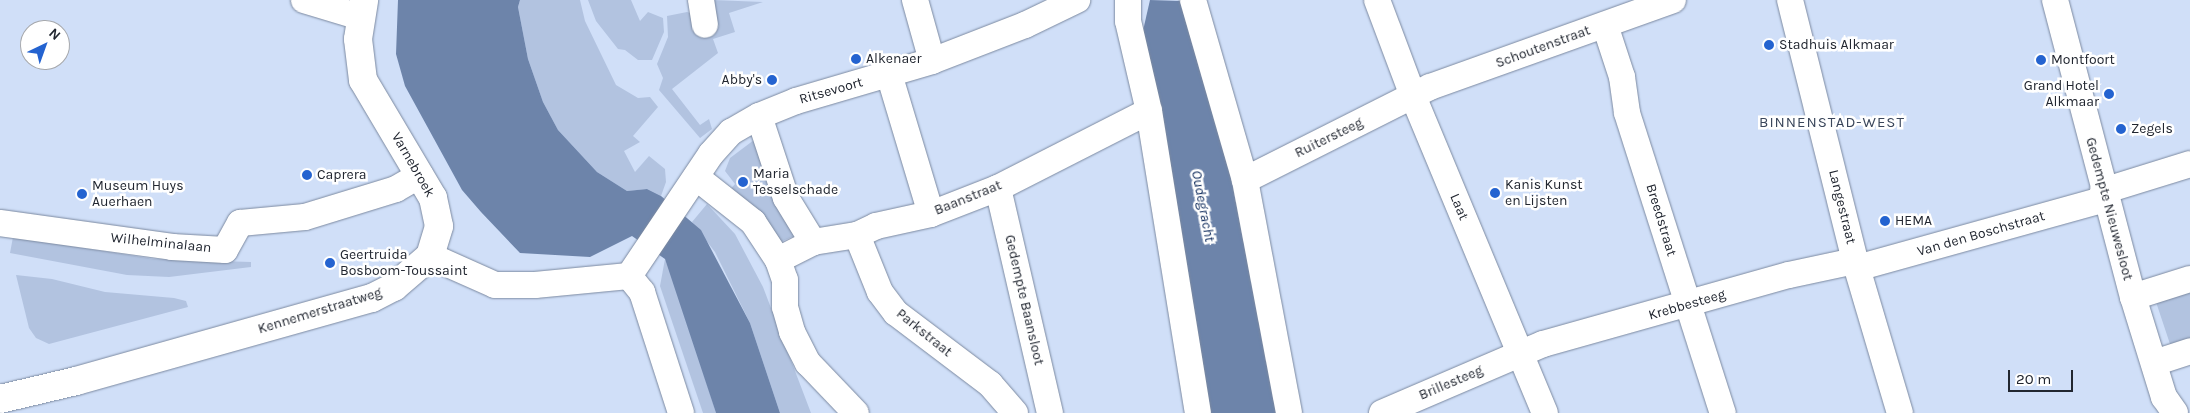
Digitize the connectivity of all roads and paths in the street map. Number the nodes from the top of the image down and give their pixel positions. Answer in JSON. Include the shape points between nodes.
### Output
{"nodes":[{"id":1,"x":304,"y":0,"type":"edge"},
{"id":2,"x":915,"y":0,"type":"edge"},
{"id":3,"x":1077,"y":0,"type":"edge"},
{"id":4,"x":1128,"y":0,"type":"edge"},
{"id":5,"x":1193,"y":0,"type":"edge"},
{"id":6,"x":1377,"y":0,"type":"edge"},
{"id":7,"x":1673,"y":0,"type":"edge"},
{"id":8,"x":1790,"y":0,"type":"edge"},
{"id":9,"x":2055,"y":0,"type":"edge"},
{"id":10,"x":362,"y":8,"type":"edge"},
{"id":11,"x":1605,"y":25,"type":"junction"},
{"id":12,"x":932,"y":61,"type":"junction"},
{"id":13,"x":889,"y":74,"type":"junction"},
{"id":14,"x":1413,"y":96,"type":"junction"},
{"id":15,"x":1149,"y":111,"type":"junction"},
{"id":16,"x":759,"y":116,"type":"junction"},
{"id":17,"x":2190,"y":164,"type":"edge"},
{"id":18,"x":420,"y":175,"type":"junction"},
{"id":19,"x":696,"y":177,"type":"junction"},
{"id":20,"x":1245,"y":180,"type":"junction"},
{"id":21,"x":998,"y":188,"type":"junction"},
{"id":22,"x":2104,"y":195,"type":"junction"},
{"id":23,"x":931,"y":214,"type":"junction"},
{"id":24,"x":0,"y":223,"type":"edge"},
{"id":25,"x":857,"y":235,"type":"junction"},
{"id":26,"x":813,"y":242,"type":"junction"},
{"id":27,"x":430,"y":256,"type":"junction"},
{"id":28,"x":778,"y":260,"type":"junction"},
{"id":29,"x":1856,"y":265,"type":"junction"},
{"id":30,"x":629,"y":276,"type":"junction"},
{"id":31,"x":2190,"y":279,"type":"edge"},
{"id":32,"x":2133,"y":297,"type":"junction"},
{"id":33,"x":1687,"y":306,"type":"junction"},
{"id":34,"x":2190,"y":351,"type":"edge"},
{"id":35,"x":1519,"y":352,"type":"junction"},
{"id":36,"x":2154,"y":363,"type":"junction"},
{"id":37,"x":0,"y":399,"type":"edge"},
{"id":38,"x":681,"y":413,"type":"edge"},
{"id":39,"x":856,"y":413,"type":"edge"},
{"id":40,"x":1015,"y":413,"type":"edge"},
{"id":41,"x":1050,"y":413,"type":"edge"},
{"id":42,"x":1198,"y":413,"type":"edge"},
{"id":43,"x":1289,"y":413,"type":"edge"},
{"id":44,"x":1382,"y":413,"type":"edge"},
{"id":45,"x":1545,"y":413,"type":"edge"},
{"id":46,"x":1723,"y":413,"type":"edge"},
{"id":47,"x":1900,"y":413,"type":"edge"},
{"id":48,"x":2175,"y":413,"type":"edge"}],
"edges":[{"from":1,"to":10,"type":"street"},
{"from":2,"to":12,"type":"street"},
{"from":3,"to":12,"type":"street","name":"Ritsevoort","via":[[1025,25]]},
{"from":4,"to":15,"type":"street","via":[[1128,21]]},
{"from":5,"to":20,"type":"street"},
{"from":6,"to":14,"type":"street","name":"Laat"},
{"from":7,"to":11,"type":"street","name":"Schoutenstraat"},
{"from":8,"to":29,"type":"street","name":"Langestraat"},
{"from":9,"to":22,"type":"street","name":"Gedempte Nieuwesloot"},
{"from":10,"to":18,"type":"main road","name":"Varnebroek","via":[[358,39],[363,80]]},
{"from":11,"to":14,"type":"street","name":"Schoutenstraat","via":[[1430,87]]},
{"from":11,"to":33,"type":"street","name":"Breedstraat","via":[[1622,77],[1628,113]]},
{"from":12,"to":13,"type":"street","name":"Ritsevoort"},
{"from":13,"to":16,"type":"street","name":"Ritsevoort","via":[[796,101]]},
{"from":13,"to":23,"type":"street"},
{"from":14,"to":20,"type":"street","name":"Ruitersteeg"},
{"from":14,"to":35,"type":"street","name":"Laat"},
{"from":15,"to":21,"type":"street","name":"Baanstraat"},
{"from":15,"to":42,"type":"street"},
{"from":16,"to":19,"type":"street","name":"Ritsevoort","via":[[731,132]]},
{"from":16,"to":26,"type":"street","via":[[786,198]]},
{"from":17,"to":22,"type":"street","name":"Van den Boschstraat"},
{"from":18,"to":24,"type":"street","name":"Wilhelminalaan","via":[[396,189],[305,217],[240,223],[225,250],[172,247]]},
{"from":18,"to":27,"type":"main road","name":"Varnebroek","via":[[438,213],[439,226]]},
{"from":19,"to":28,"type":"street","via":[[753,222]]},
{"from":19,"to":30,"type":"street","name":"Ritsevoort"},
{"from":20,"to":43,"type":"street"},
{"from":21,"to":23,"type":"street","name":"Baanstraat"},
{"from":21,"to":41,"type":"street","name":"Gedempte Baansloot"},
{"from":22,"to":29,"type":"street","name":"Van den Boschstraat"},
{"from":22,"to":32,"type":"street","name":"Gedempte Nieuwesloot"},
{"from":23,"to":25,"type":"street","name":"Baanstraat","via":[[876,226]]},
{"from":25,"to":26,"type":"street","name":"Baanstraat"},
{"from":25,"to":40,"type":"street","name":"Parkstraat","via":[[880,292],[896,313],[990,384]]},
{"from":26,"to":28,"type":"street","name":"Baanstraat"},
{"from":27,"to":30,"type":"street","via":[[495,285],[534,286]]},
{"from":27,"to":37,"type":"main road","name":"Kennemerstraatweg","via":[[394,287],[372,298],[76,381]]},
{"from":28,"to":39,"type":"street","via":[[784,280],[784,307],[792,332],[808,363]]},
{"from":29,"to":33,"type":"street","name":"Krebbesteeg","via":[[1789,275]]},
{"from":29,"to":47,"type":"street","name":"Langestraat"},
{"from":30,"to":38,"type":"street","via":[[642,292]]},
{"from":31,"to":32,"type":"street"},
{"from":32,"to":36,"type":"street","name":"Gedempte Nieuwesloot"},
{"from":33,"to":35,"type":"street","name":"Krebbesteeg"},
{"from":33,"to":46,"type":"street","name":"Breedstraat"},
{"from":34,"to":36,"type":"street"},
{"from":35,"to":44,"type":"street","name":"Brillesteeg"},
{"from":35,"to":45,"type":"street","name":"Laat"},
{"from":36,"to":48,"type":"street","name":"Gedempte Nieuwesloot","via":[[2164,397]]}]}
